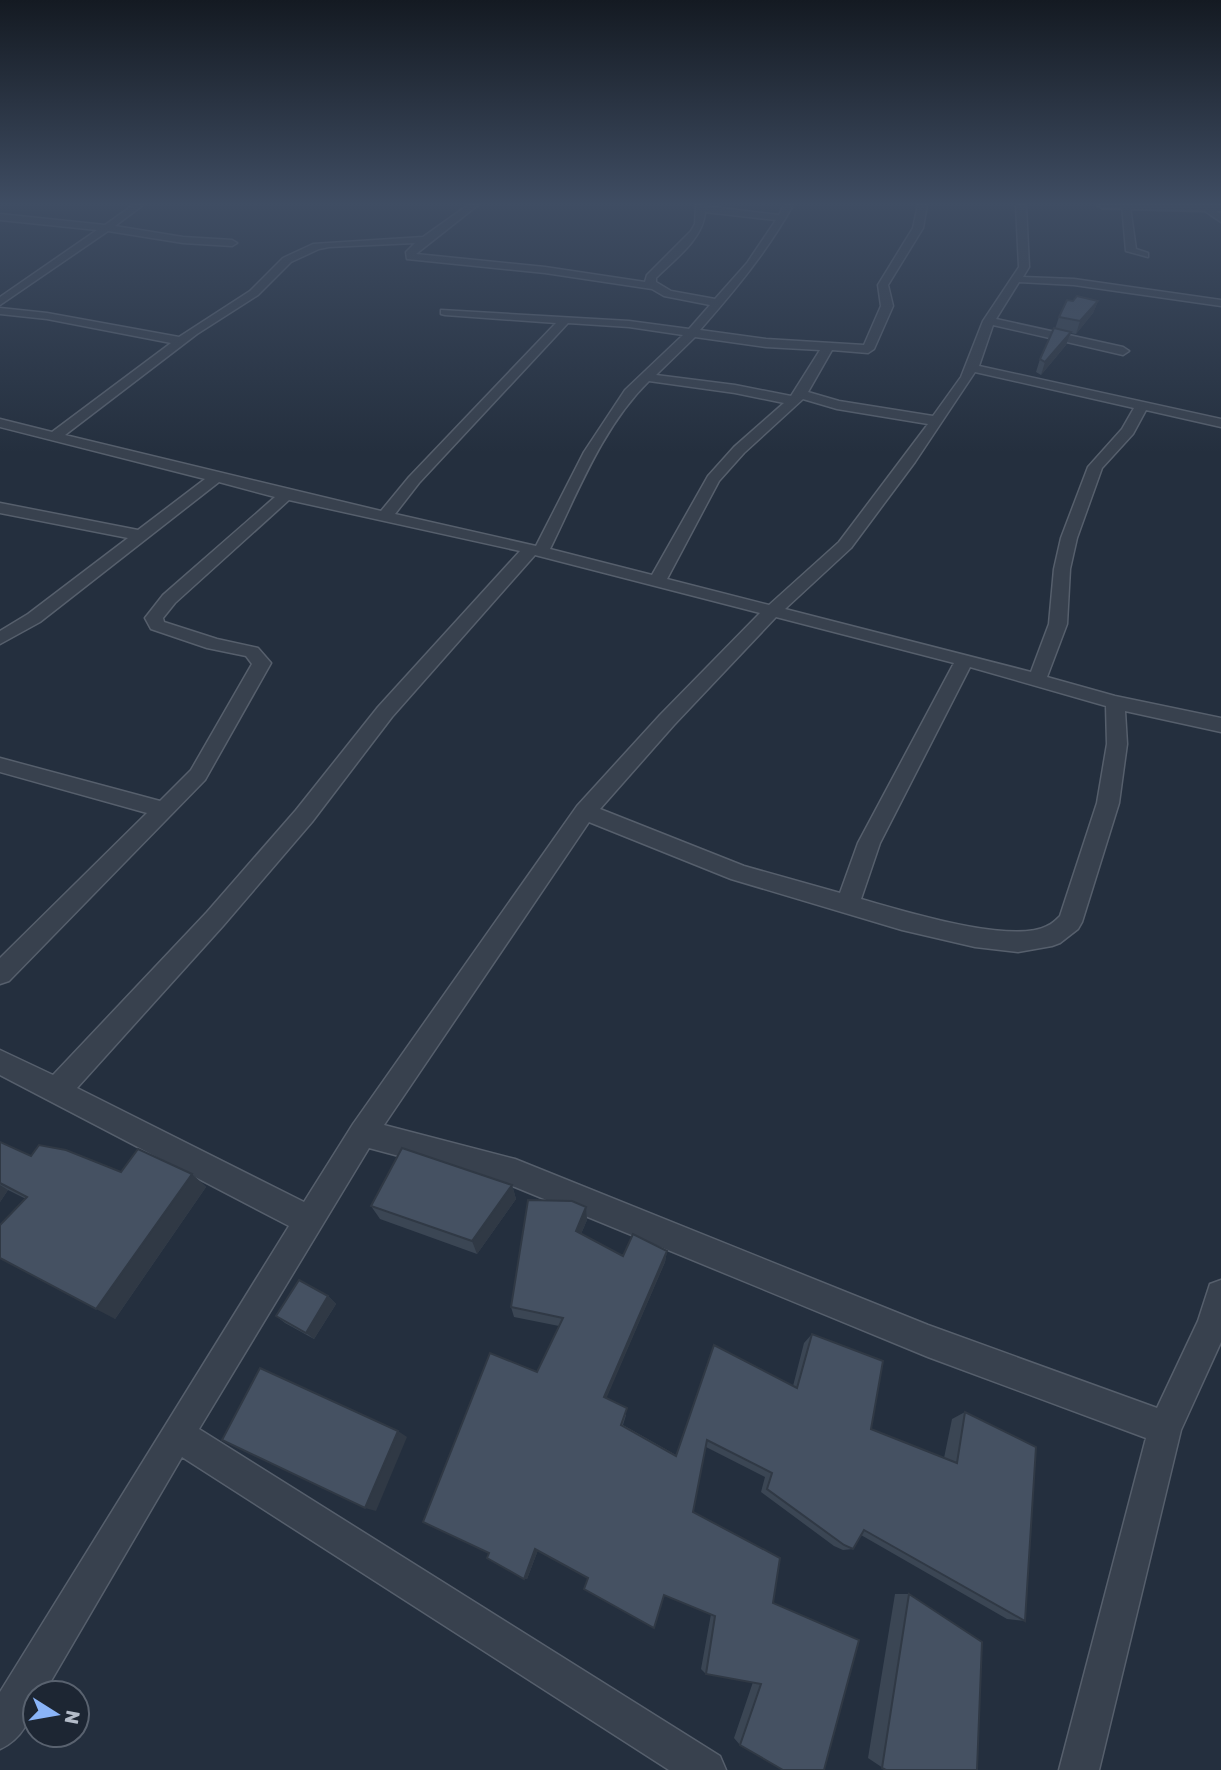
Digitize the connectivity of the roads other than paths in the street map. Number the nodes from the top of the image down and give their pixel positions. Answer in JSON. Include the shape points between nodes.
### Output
{"nodes":[{"id":1,"x":21,"y":288,"type":"edge"},
{"id":2,"x":259,"y":288,"type":"edge"},
{"id":3,"x":655,"y":288,"type":"edge"},
{"id":4,"x":730,"y":288,"type":"edge"},
{"id":5,"x":883,"y":288,"type":"edge"},
{"id":6,"x":1011,"y":288,"type":"edge"},
{"id":7,"x":1113,"y":288,"type":"edge"},
{"id":8,"x":0,"y":302,"type":"edge"},
{"id":9,"x":716,"y":303,"type":"junction"},
{"id":10,"x":1221,"y":303,"type":"edge"},
{"id":11,"x":0,"y":311,"type":"edge"},
{"id":12,"x":445,"y":312,"type":"dead end"},
{"id":13,"x":564,"y":321,"type":"junction"},
{"id":14,"x":989,"y":321,"type":"junction"},
{"id":15,"x":692,"y":332,"type":"junction"},
{"id":16,"x":180,"y":341,"type":"junction"},
{"id":17,"x":828,"y":346,"type":"junction"},
{"id":18,"x":1123,"y":351,"type":"dead end"},
{"id":19,"x":972,"y":368,"type":"junction"},
{"id":20,"x":646,"y":377,"type":"junction"},
{"id":21,"x":798,"y":397,"type":"junction"},
{"id":22,"x":1142,"y":406,"type":"junction"},
{"id":23,"x":937,"y":421,"type":"junction"},
{"id":24,"x":0,"y":423,"type":"edge"},
{"id":25,"x":1221,"y":423,"type":"edge"},
{"id":26,"x":53,"y":438,"type":"junction"},
{"id":27,"x":218,"y":476,"type":"junction"},
{"id":28,"x":286,"y":495,"type":"junction"},
{"id":29,"x":0,"y":508,"type":"edge"},
{"id":30,"x":384,"y":518,"type":"junction"},
{"id":31,"x":139,"y":535,"type":"junction"},
{"id":32,"x":536,"y":550,"type":"junction"},
{"id":33,"x":657,"y":581,"type":"junction"},
{"id":34,"x":771,"y":612,"type":"junction"},
{"id":35,"x":0,"y":639,"type":"edge"},
{"id":36,"x":965,"y":660,"type":"junction"},
{"id":37,"x":1037,"y":680,"type":"junction"},
{"id":38,"x":1115,"y":702,"type":"junction"},
{"id":39,"x":1221,"y":725,"type":"edge"},
{"id":40,"x":0,"y":765,"type":"edge"},
{"id":41,"x":162,"y":809,"type":"junction"},
{"id":42,"x":585,"y":812,"type":"junction"},
{"id":43,"x":848,"y":903,"type":"junction"},
{"id":44,"x":0,"y":974,"type":"edge"},
{"id":45,"x":0,"y":1062,"type":"edge"},
{"id":46,"x":56,"y":1091,"type":"junction"},
{"id":47,"x":363,"y":1133,"type":"junction"},
{"id":48,"x":308,"y":1220,"type":"junction"},
{"id":49,"x":1221,"y":1295,"type":"edge"},
{"id":50,"x":1164,"y":1428,"type":"junction"},
{"id":51,"x":177,"y":1434,"type":"junction"},
{"id":52,"x":0,"y":1729,"type":"edge"},
{"id":53,"x":706,"y":1770,"type":"edge"},
{"id":54,"x":1079,"y":1770,"type":"edge"}],
"edges":[{"from":1,"to":8,"type":"street"},
{"from":2,"to":16,"type":"street"},
{"from":3,"to":9,"type":"street"},
{"from":4,"to":9,"type":"street"},
{"from":5,"to":17,"type":"street","via":[[887,306],[870,347]]},
{"from":6,"to":14,"type":"street"},
{"from":7,"to":10,"type":"street"},
{"from":9,"to":15,"type":"street"},
{"from":11,"to":16,"type":"street"},
{"from":12,"to":13,"type":"street"},
{"from":13,"to":15,"type":"street"},
{"from":13,"to":30,"type":"street"},
{"from":14,"to":18,"type":"street"},
{"from":14,"to":19,"type":"street"},
{"from":15,"to":17,"type":"street"},
{"from":15,"to":20,"type":"street"},
{"from":16,"to":26,"type":"street"},
{"from":17,"to":21,"type":"street"},
{"from":19,"to":22,"type":"street"},
{"from":19,"to":23,"type":"street"},
{"from":20,"to":21,"type":"street"},
{"from":20,"to":32,"type":"street","via":[[591,452]]},
{"from":21,"to":23,"type":"street"},
{"from":21,"to":33,"type":"street","via":[[713,479]]},
{"from":22,"to":25,"type":"street"},
{"from":22,"to":37,"type":"street","via":[[1128,432],[1095,467],[1069,538],[1058,624]]},
{"from":23,"to":34,"type":"street","via":[[845,545]]},
{"from":24,"to":26,"type":"street"},
{"from":26,"to":27,"type":"street"},
{"from":27,"to":28,"type":"street"},
{"from":27,"to":31,"type":"street"},
{"from":28,"to":30,"type":"street"},
{"from":28,"to":41,"type":"street","via":[[169,599],[154,618],[157,625],[170,631],[252,652],[262,663],[198,775]]},
{"from":29,"to":31,"type":"street"},
{"from":30,"to":32,"type":"street"},
{"from":31,"to":35,"type":"street","via":[[34,618]]},
{"from":32,"to":33,"type":"street"},
{"from":32,"to":46,"type":"street","via":[[384,712],[304,816],[215,919]]},
{"from":33,"to":34,"type":"street"},
{"from":34,"to":36,"type":"street"},
{"from":34,"to":42,"type":"street"},
{"from":36,"to":37,"type":"street"},
{"from":36,"to":43,"type":"street","via":[[869,843]]},
{"from":37,"to":38,"type":"street"},
{"from":38,"to":39,"type":"street"},
{"from":38,"to":43,"type":"street","via":[[1117,744],[1108,803],[1070,922],[1052,936],[1018,942],[975,937]]},
{"from":40,"to":41,"type":"street"},
{"from":41,"to":44,"type":"street"},
{"from":42,"to":43,"type":"street","via":[[739,873]]},
{"from":42,"to":47,"type":"street"},
{"from":45,"to":46,"type":"street"},
{"from":46,"to":48,"type":"street"},
{"from":47,"to":48,"type":"street"},
{"from":47,"to":50,"type":"street","via":[[515,1173],[928,1342]]},
{"from":48,"to":51,"type":"street"},
{"from":49,"to":50,"type":"street","via":[[1213,1324]]},
{"from":50,"to":54,"type":"street"},
{"from":51,"to":52,"type":"street"},
{"from":51,"to":53,"type":"street"}]}
